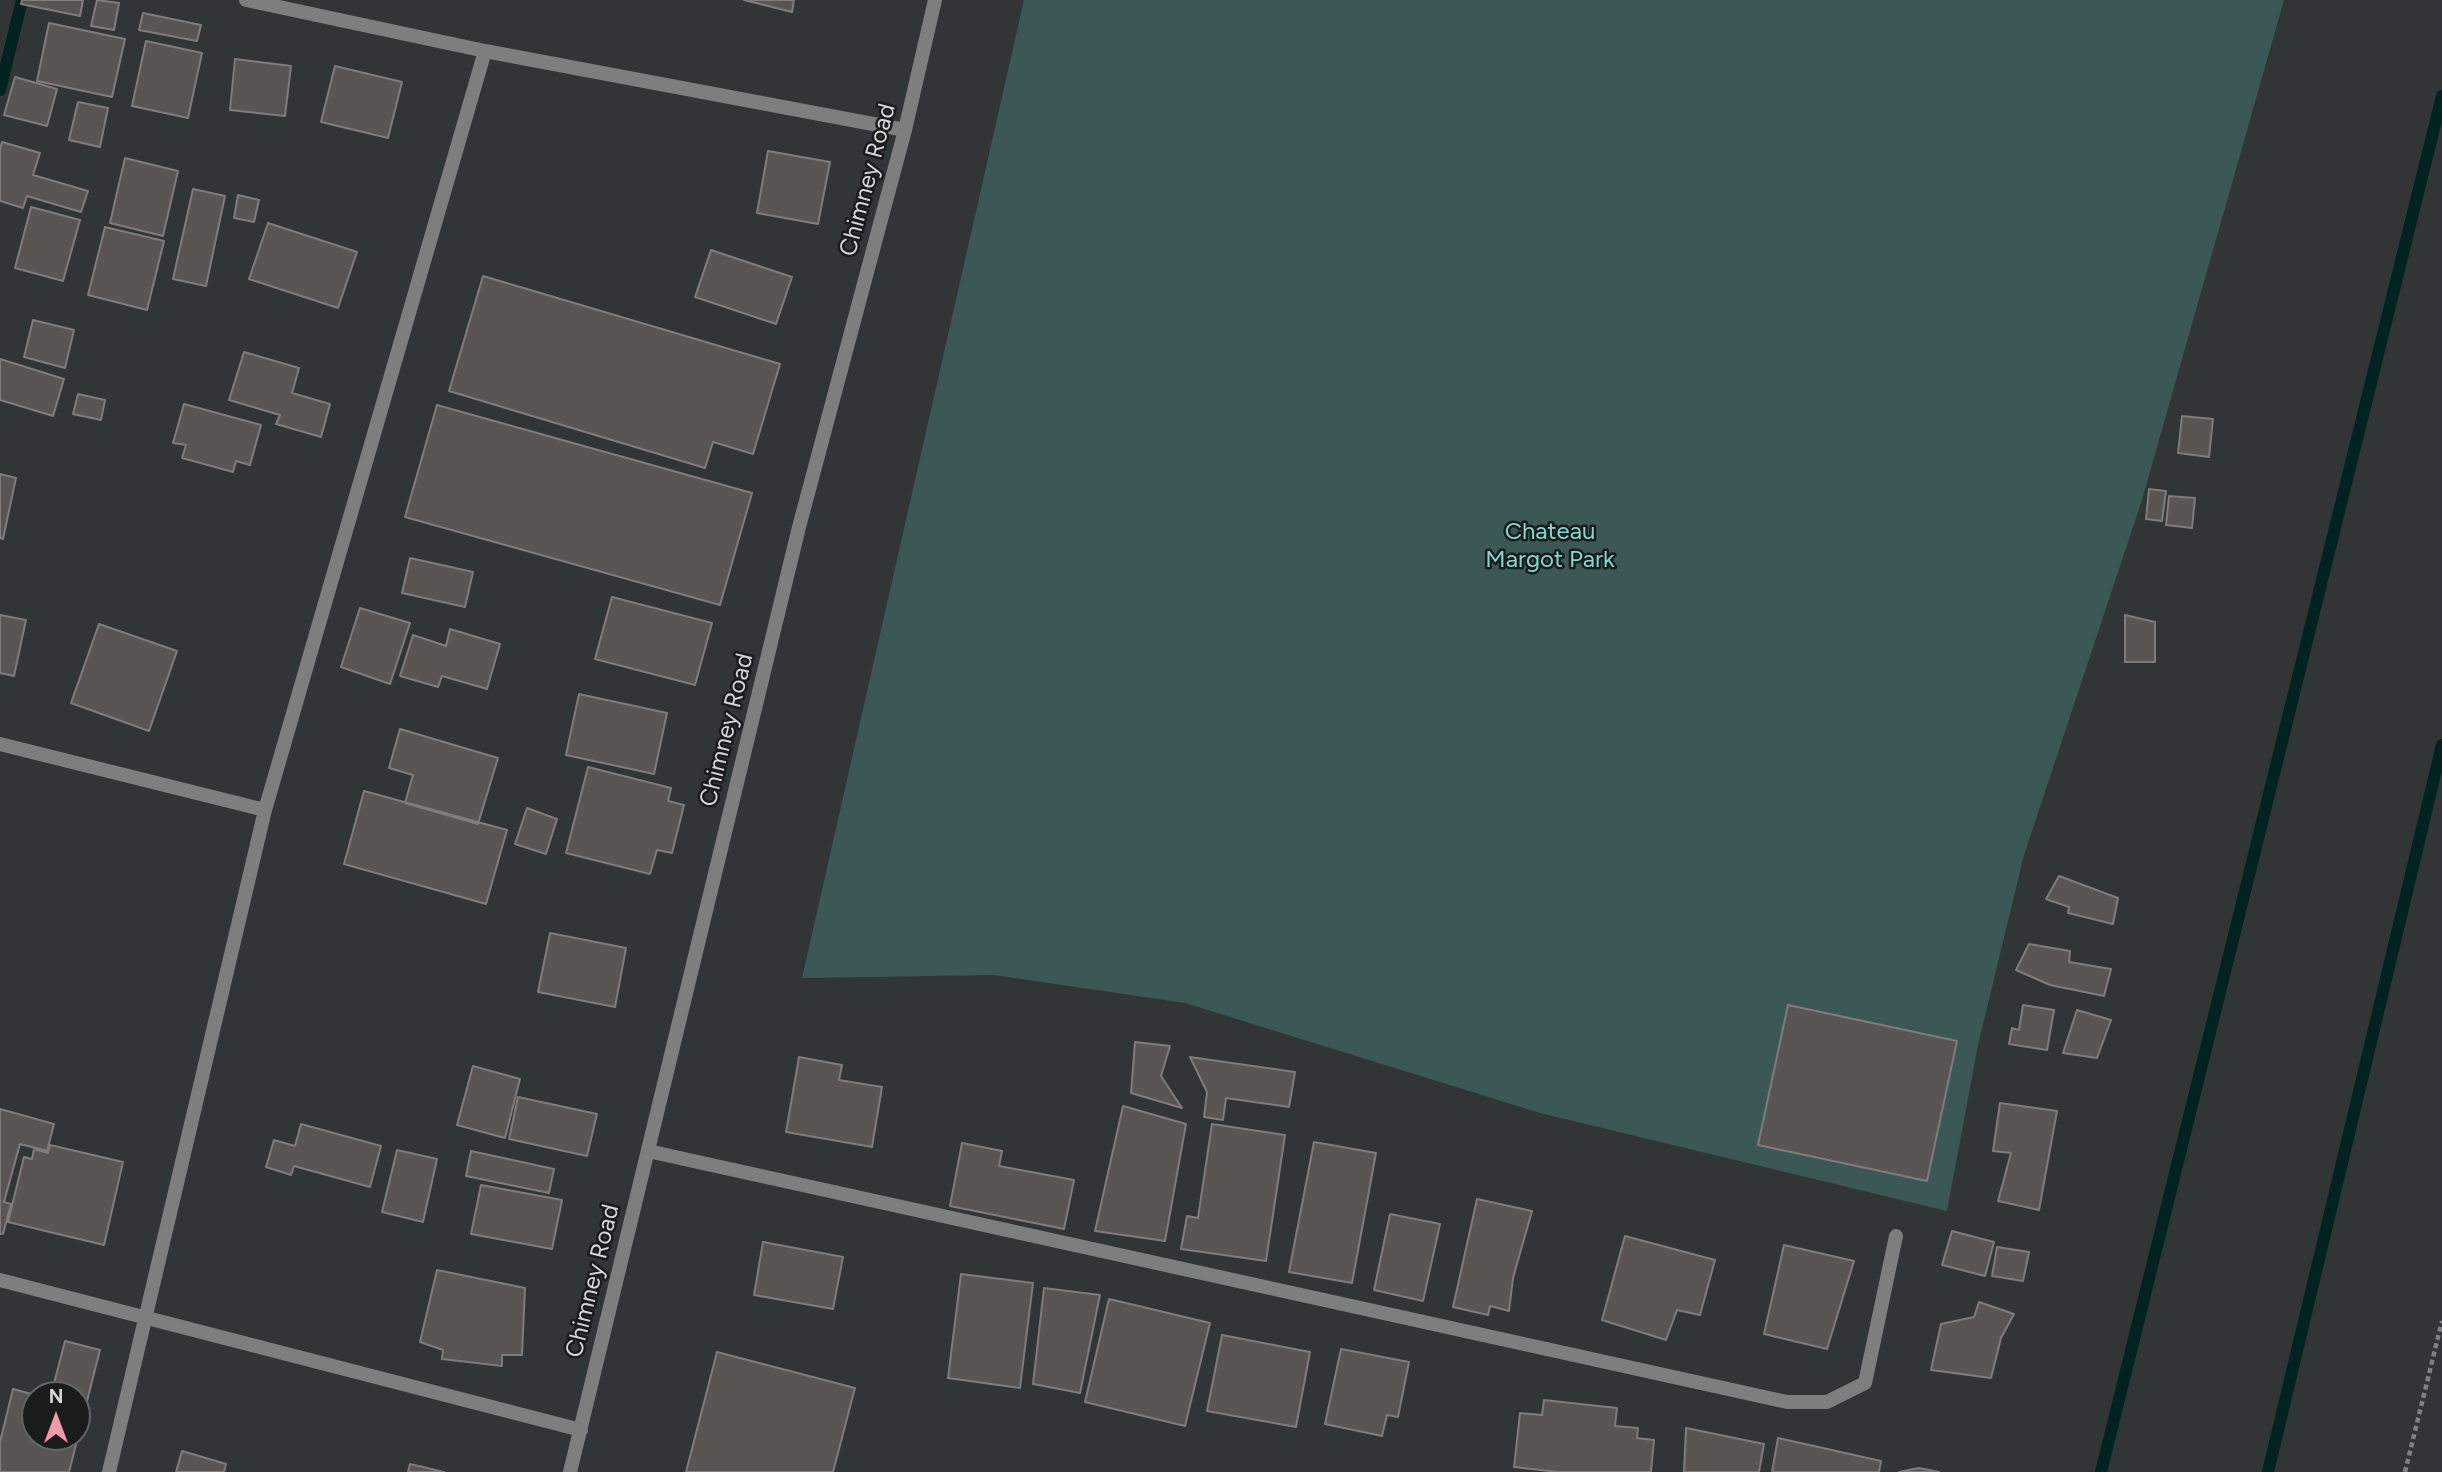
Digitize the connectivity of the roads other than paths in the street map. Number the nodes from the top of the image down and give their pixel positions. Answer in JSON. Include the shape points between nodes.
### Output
{"nodes":[{"id":1,"x":246,"y":0,"type":"edge"},
{"id":2,"x":935,"y":0,"type":"edge"},
{"id":3,"x":485,"y":51,"type":"junction"},
{"id":4,"x":905,"y":130,"type":"junction"},
{"id":5,"x":0,"y":744,"type":"edge"},
{"id":6,"x":265,"y":810,"type":"junction"},
{"id":7,"x":648,"y":1151,"type":"junction"},
{"id":8,"x":1896,"y":1236,"type":"dead end"},
{"id":9,"x":0,"y":1280,"type":"edge"},
{"id":10,"x":146,"y":1317,"type":"junction"},
{"id":11,"x":581,"y":1430,"type":"junction"},
{"id":12,"x":109,"y":1472,"type":"edge"},
{"id":13,"x":570,"y":1472,"type":"edge"}],
"edges":[{"from":1,"to":3,"type":"street"},
{"from":2,"to":4,"type":"street","name":"Chimney Road"},
{"from":3,"to":4,"type":"street"},
{"from":3,"to":6,"type":"street"},
{"from":4,"to":7,"type":"street","name":"Chimney Road","via":[[799,527]]},
{"from":5,"to":6,"type":"street"},
{"from":6,"to":10,"type":"street"},
{"from":7,"to":8,"type":"street","via":[[1787,1402],[1827,1402],[1865,1383]]},
{"from":7,"to":11,"type":"street","name":"Chimney Road"},
{"from":9,"to":10,"type":"street"},
{"from":10,"to":11,"type":"street"},
{"from":10,"to":12,"type":"street"},
{"from":11,"to":13,"type":"street","name":"Chimney Road"}]}
